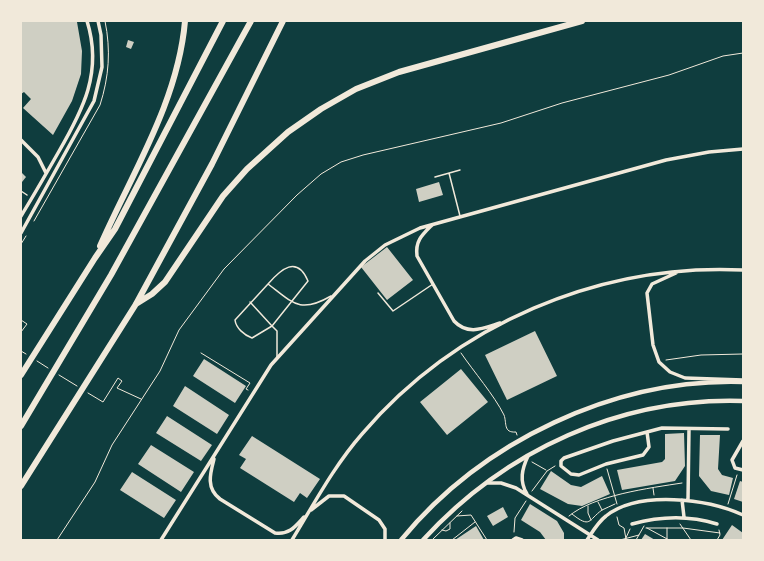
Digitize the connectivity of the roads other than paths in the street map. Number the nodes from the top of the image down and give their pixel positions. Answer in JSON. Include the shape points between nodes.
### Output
{"nodes":[{"id":1,"x":87,"y":21,"type":"edge"},
{"id":2,"x":98,"y":21,"type":"edge"},
{"id":3,"x":185,"y":21,"type":"edge"},
{"id":4,"x":223,"y":21,"type":"edge"},
{"id":5,"x":251,"y":21,"type":"edge"},
{"id":6,"x":282,"y":21,"type":"edge"},
{"id":7,"x":582,"y":21,"type":"edge"},
{"id":8,"x":21,"y":140,"type":"edge"},
{"id":9,"x":743,"y":149,"type":"edge"},
{"id":10,"x":460,"y":170,"type":"dead end"},
{"id":11,"x":449,"y":173,"type":"junction"},
{"id":12,"x":46,"y":174,"type":"junction"},
{"id":13,"x":435,"y":177,"type":"dead end"},
{"id":14,"x":21,"y":191,"type":"edge"},
{"id":15,"x":27,"y":195,"type":"dead end"},
{"id":16,"x":22,"y":211,"type":"edge"},
{"id":17,"x":21,"y":216,"type":"edge"},
{"id":18,"x":461,"y":217,"type":"junction"},
{"id":19,"x":433,"y":225,"type":"junction"},
{"id":20,"x":21,"y":232,"type":"edge"},
{"id":21,"x":95,"y":258,"type":"junction"},
{"id":22,"x":743,"y":270,"type":"edge"},
{"id":23,"x":680,"y":271,"type":"junction"},
{"id":24,"x":268,"y":284,"type":"junction"},
{"id":25,"x":433,"y":284,"type":"junction"},
{"id":26,"x":378,"y":293,"type":"dead end"},
{"id":27,"x":331,"y":296,"type":"junction"},
{"id":28,"x":292,"y":301,"type":"junction"},
{"id":29,"x":250,"y":302,"type":"junction"},
{"id":30,"x":136,"y":304,"type":"junction"},
{"id":31,"x":507,"y":320,"type":"junction"},
{"id":32,"x":272,"y":326,"type":"junction"},
{"id":33,"x":277,"y":358,"type":"junction"},
{"id":34,"x":21,"y":375,"type":"edge"},
{"id":35,"x":743,"y":381,"type":"edge"},
{"id":36,"x":743,"y":401,"type":"edge"},
{"id":37,"x":21,"y":426,"type":"edge"},
{"id":38,"x":689,"y":428,"type":"junction"},
{"id":39,"x":728,"y":429,"type":"dead end"},
{"id":40,"x":647,"y":432,"type":"junction"},
{"id":41,"x":743,"y":441,"type":"edge"},
{"id":42,"x":214,"y":455,"type":"junction"},
{"id":43,"x":528,"y":455,"type":"junction"},
{"id":44,"x":741,"y":470,"type":"edge"},
{"id":45,"x":485,"y":483,"type":"junction"},
{"id":46,"x":21,"y":486,"type":"edge"},
{"id":47,"x":528,"y":495,"type":"junction"},
{"id":48,"x":682,"y":500,"type":"junction"},
{"id":49,"x":688,"y":500,"type":"junction"},
{"id":50,"x":308,"y":512,"type":"junction"},
{"id":51,"x":743,"y":515,"type":"edge"},
{"id":52,"x":684,"y":517,"type":"junction"},
{"id":53,"x":632,"y":524,"type":"road end"},
{"id":54,"x":717,"y":524,"type":"road end"},
{"id":55,"x":590,"y":535,"type":"junction"},
{"id":56,"x":513,"y":539,"type":"edge"},
{"id":57,"x":161,"y":540,"type":"edge"},
{"id":58,"x":292,"y":540,"type":"edge"},
{"id":59,"x":385,"y":540,"type":"edge"},
{"id":60,"x":401,"y":540,"type":"edge"},
{"id":61,"x":423,"y":540,"type":"edge"},
{"id":62,"x":522,"y":540,"type":"edge"},
{"id":63,"x":587,"y":540,"type":"edge"},
{"id":64,"x":598,"y":540,"type":"edge"}],
"edges":[{"from":1,"to":12,"type":"street","via":[[93,52],[89,88],[79,117]]},
{"from":2,"to":20,"type":"street","via":[[102,67],[94,101]]},
{"from":3,"to":21,"type":"highway","via":[[179,67],[170,94]]},
{"from":4,"to":21,"type":"highway","via":[[132,198]]},
{"from":5,"to":37,"type":"highway","via":[[111,275]]},
{"from":6,"to":30,"type":"highway","via":[[212,164]]},
{"from":7,"to":30,"type":"highway","via":[[399,72],[356,89],[321,109],[288,132],[246,169],[223,196],[165,282]]},
{"from":8,"to":12,"type":"street","via":[[38,157]]},
{"from":9,"to":18,"type":"street","via":[[666,160]]},
{"from":10,"to":11,"type":"lane"},
{"from":11,"to":13,"type":"lane"},
{"from":11,"to":18,"type":"lane"},
{"from":12,"to":16,"type":"street"},
{"from":14,"to":15,"type":"lane"},
{"from":16,"to":17,"type":"street"},
{"from":18,"to":19,"type":"street"},
{"from":19,"to":25,"type":"street","via":[[419,238],[416,250],[419,261]]},
{"from":19,"to":27,"type":"street","via":[[408,233],[380,248]]},
{"from":21,"to":34,"type":"highway"},
{"from":22,"to":23,"type":"street"},
{"from":23,"to":31,"type":"street","via":[[636,276],[590,287],[538,305]]},
{"from":23,"to":35,"type":"street","via":[[652,284],[647,293],[653,345],[659,362],[670,372],[684,378]]},
{"from":24,"to":28,"type":"lane"},
{"from":24,"to":28,"type":"lane","via":[[281,270],[288,266],[295,267],[308,281]]},
{"from":24,"to":29,"type":"lane"},
{"from":25,"to":26,"type":"lane","via":[[395,311],[391,310]]},
{"from":25,"to":31,"type":"street","via":[[454,321],[461,327],[474,330]]},
{"from":27,"to":28,"type":"lane","via":[[321,302],[304,306]]},
{"from":27,"to":33,"type":"street"},
{"from":28,"to":32,"type":"lane"},
{"from":29,"to":32,"type":"lane"},
{"from":29,"to":32,"type":"lane","via":[[235,320],[236,326],[252,338]]},
{"from":30,"to":46,"type":"highway"},
{"from":31,"to":50,"type":"street","via":[[458,350],[412,383],[373,421],[341,460]]},
{"from":32,"to":33,"type":"lane","via":[[277,331]]},
{"from":33,"to":42,"type":"street"},
{"from":35,"to":60,"type":"street","via":[[697,384],[632,395],[593,406],[556,422],[520,441],[468,475]]},
{"from":36,"to":43,"type":"street","via":[[692,403],[634,412],[579,430]]},
{"from":38,"to":39,"type":"street"},
{"from":38,"to":40,"type":"street","via":[[669,427]]},
{"from":38,"to":49,"type":"street"},
{"from":40,"to":40,"type":"street","via":[[648,446],[645,453],[576,475],[564,471],[560,464],[562,460],[571,456]]},
{"from":41,"to":44,"type":"street","via":[[732,460],[734,468]]},
{"from":42,"to":50,"type":"street","via":[[210,479],[214,494],[271,531],[290,531]]},
{"from":42,"to":57,"type":"street"},
{"from":43,"to":45,"type":"street"},
{"from":43,"to":47,"type":"street","via":[[522,476]]},
{"from":45,"to":47,"type":"street","via":[[506,484]]},
{"from":45,"to":61,"type":"street","via":[[449,513]]},
{"from":47,"to":55,"type":"street"},
{"from":48,"to":49,"type":"street"},
{"from":48,"to":52,"type":"street"},
{"from":48,"to":55,"type":"street","via":[[655,501],[619,508],[600,522]]},
{"from":49,"to":51,"type":"street","via":[[726,508]]},
{"from":50,"to":58,"type":"street"},
{"from":50,"to":59,"type":"street","via":[[329,496],[344,496],[382,522],[386,532]]},
{"from":52,"to":53,"type":"street"},
{"from":52,"to":54,"type":"street"},
{"from":55,"to":63,"type":"street"},
{"from":55,"to":64,"type":"street"},
{"from":56,"to":62,"type":"street"}]}
